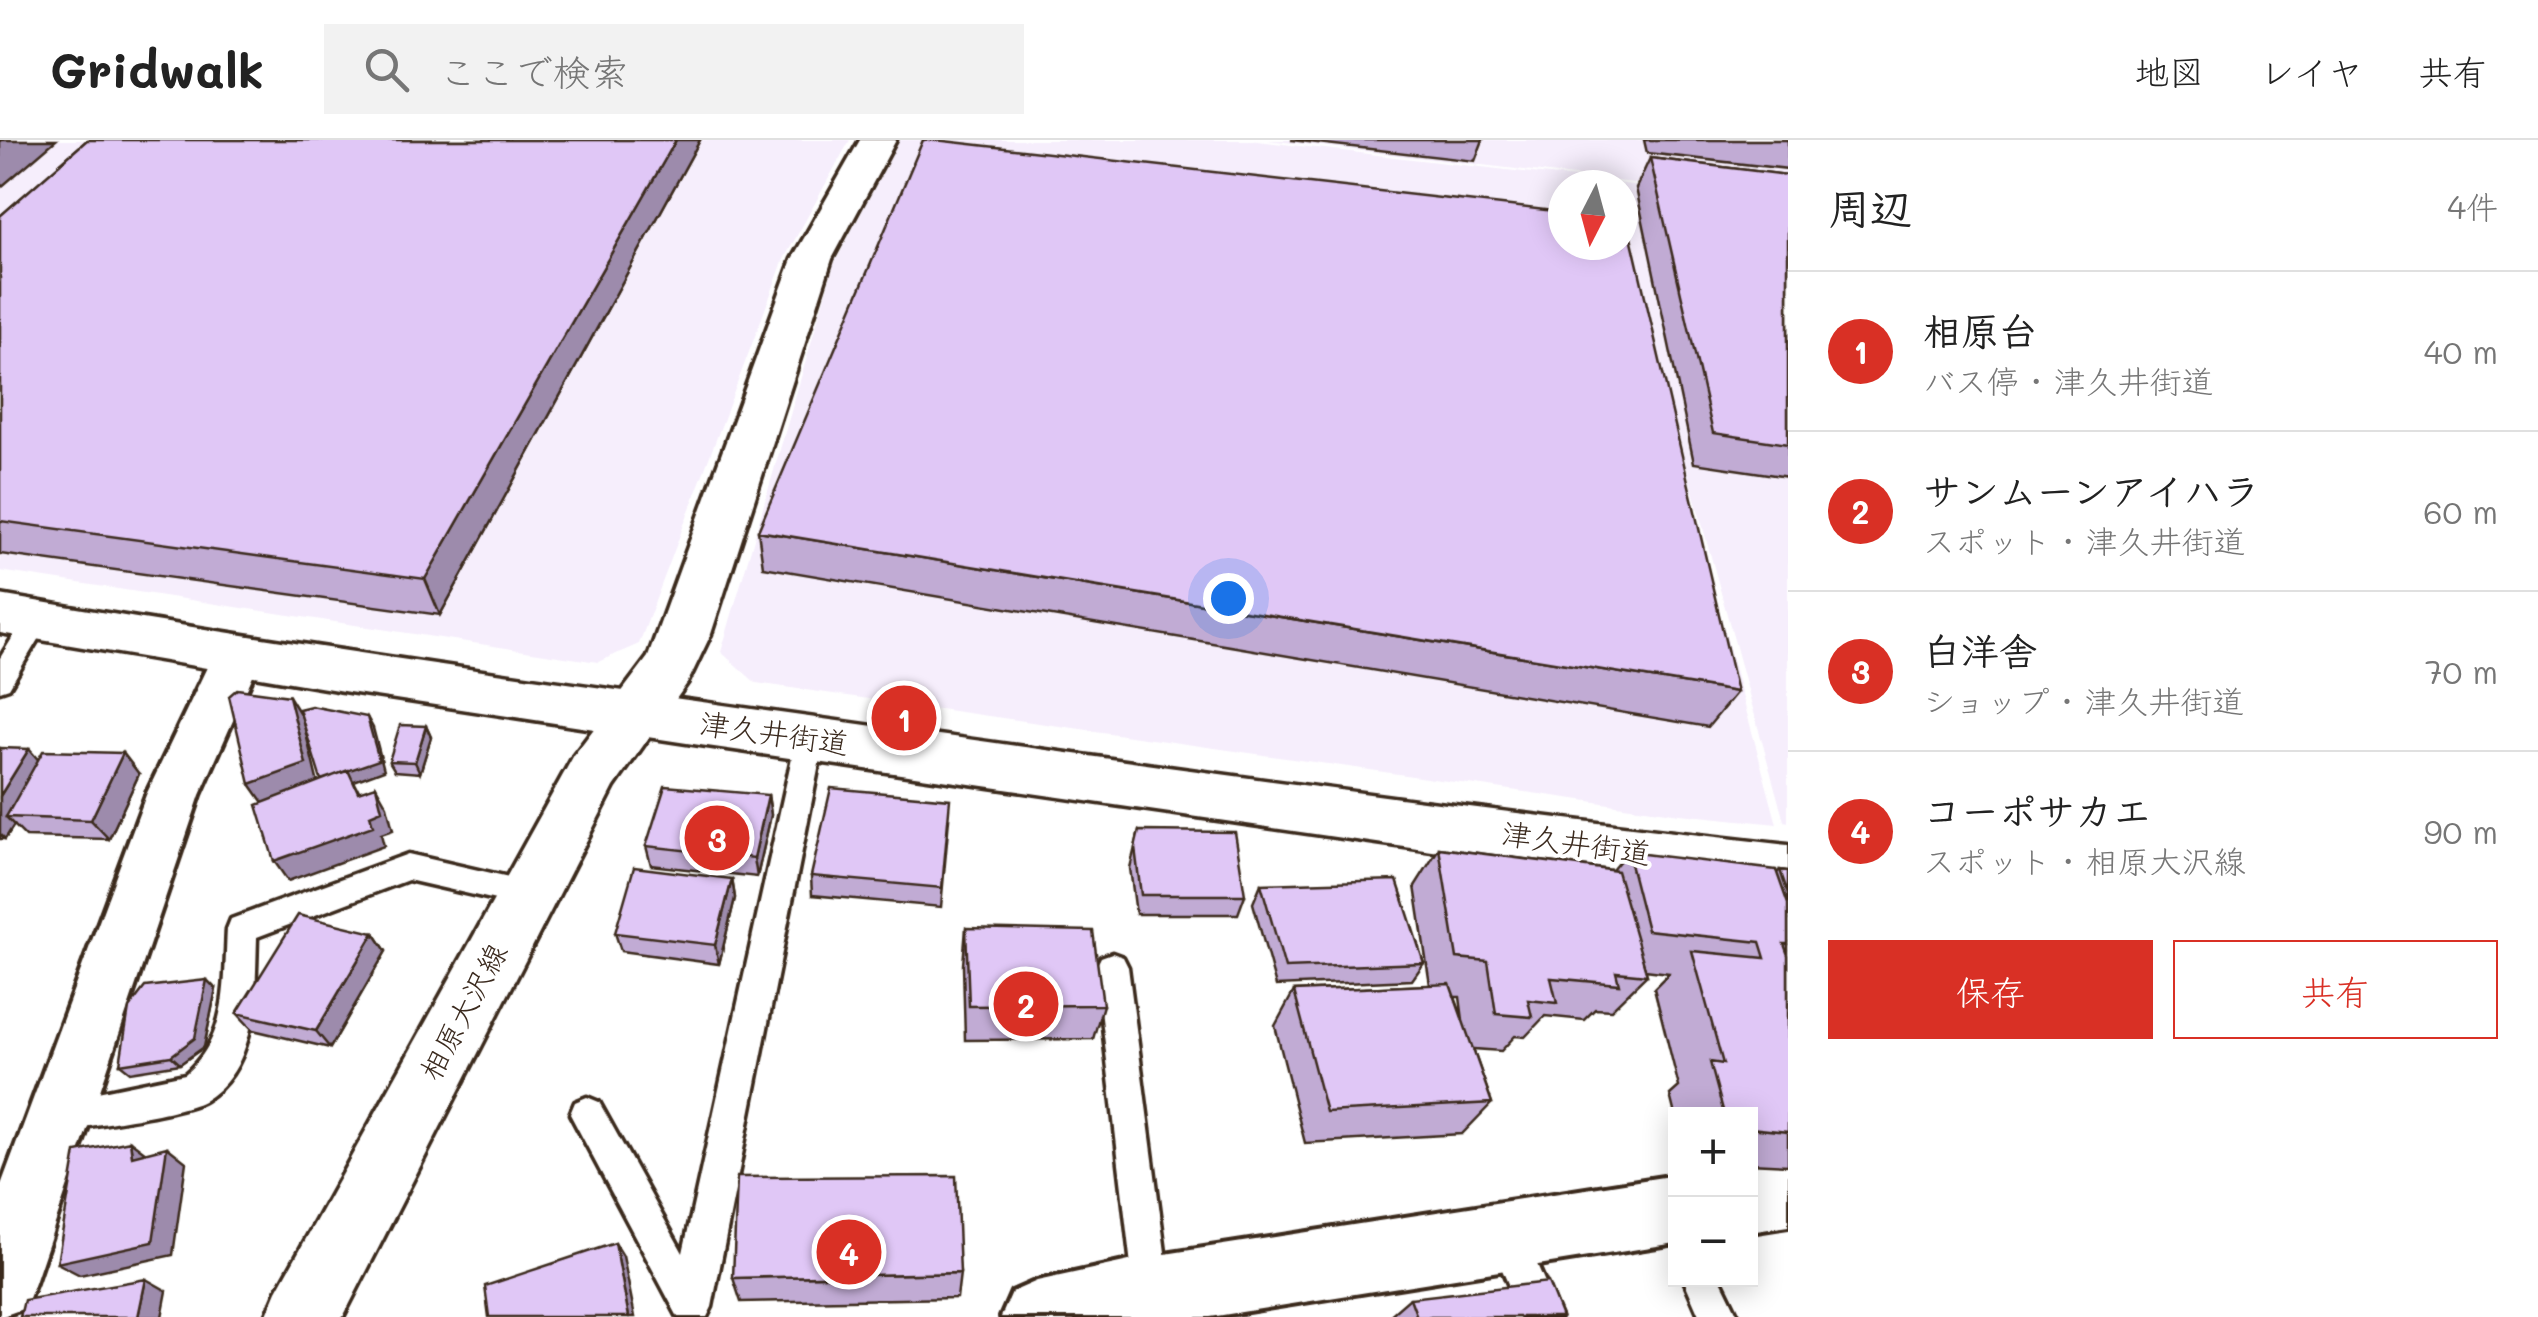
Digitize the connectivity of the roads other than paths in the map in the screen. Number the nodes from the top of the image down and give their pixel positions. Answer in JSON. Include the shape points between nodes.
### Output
{"nodes":[{"id":1,"x":878,"y":140,"type":"edge"},
{"id":2,"x":18,"y":618,"type":"edge"},
{"id":3,"x":237,"y":655,"type":"junction"},
{"id":4,"x":0,"y":681,"type":"edge"},
{"id":5,"x":636,"y":713,"type":"junction"},
{"id":6,"x":810,"y":739,"type":"junction"},
{"id":7,"x":1788,"y":871,"type":"edge"},
{"id":8,"x":526,"y":894,"type":"junction"},
{"id":9,"x":1112,"y":967,"type":"dead end"},
{"id":10,"x":60,"y":1114,"type":"junction"},
{"id":11,"x":587,"y":1114,"type":"dead end"},
{"id":12,"x":1788,"y":1192,"type":"edge"},
{"id":13,"x":1756,"y":1197,"type":"edge"},
{"id":14,"x":1668,"y":1215,"type":"edge"},
{"id":15,"x":1506,"y":1236,"type":"junction"},
{"id":16,"x":0,"y":1283,"type":"edge"},
{"id":17,"x":1705,"y":1287,"type":"edge"},
{"id":18,"x":1152,"y":1291,"type":"junction"},
{"id":19,"x":695,"y":1310,"type":"edge"},
{"id":20,"x":304,"y":1317,"type":"edge"},
{"id":21,"x":1037,"y":1317,"type":"edge"},
{"id":22,"x":1541,"y":1317,"type":"edge"},
{"id":23,"x":1720,"y":1317,"type":"edge"}],
"edges":[{"from":1,"to":5,"type":"main road","name":"相原大沢線","via":[[808,272],[685,634]]},
{"from":2,"to":3,"type":"main road","name":"津久井街道"},
{"from":2,"to":4,"type":"lane"},
{"from":3,"to":5,"type":"main road","name":"津久井街道"},
{"from":3,"to":10,"type":"street","via":[[173,795]]},
{"from":5,"to":6,"type":"main road","name":"津久井街道"},
{"from":5,"to":8,"type":"main road","name":"相原大沢線","via":[[594,771]]},
{"from":6,"to":7,"type":"main road","name":"津久井街道"},
{"from":6,"to":19,"type":"lane"},
{"from":8,"to":10,"type":"lane","via":[[408,867],[242,929],[234,1038],[211,1076],[193,1089]]},
{"from":8,"to":20,"type":"main road","name":"相原大沢線"},
{"from":9,"to":18,"type":"lane"},
{"from":10,"to":16,"type":"street"},
{"from":11,"to":19,"type":"lane"},
{"from":12,"to":13,"type":"street"},
{"from":14,"to":15,"type":"street"},
{"from":15,"to":18,"type":"street"},
{"from":15,"to":22,"type":"lane"},
{"from":17,"to":23,"type":"lane"},
{"from":18,"to":21,"type":"street"}]}
